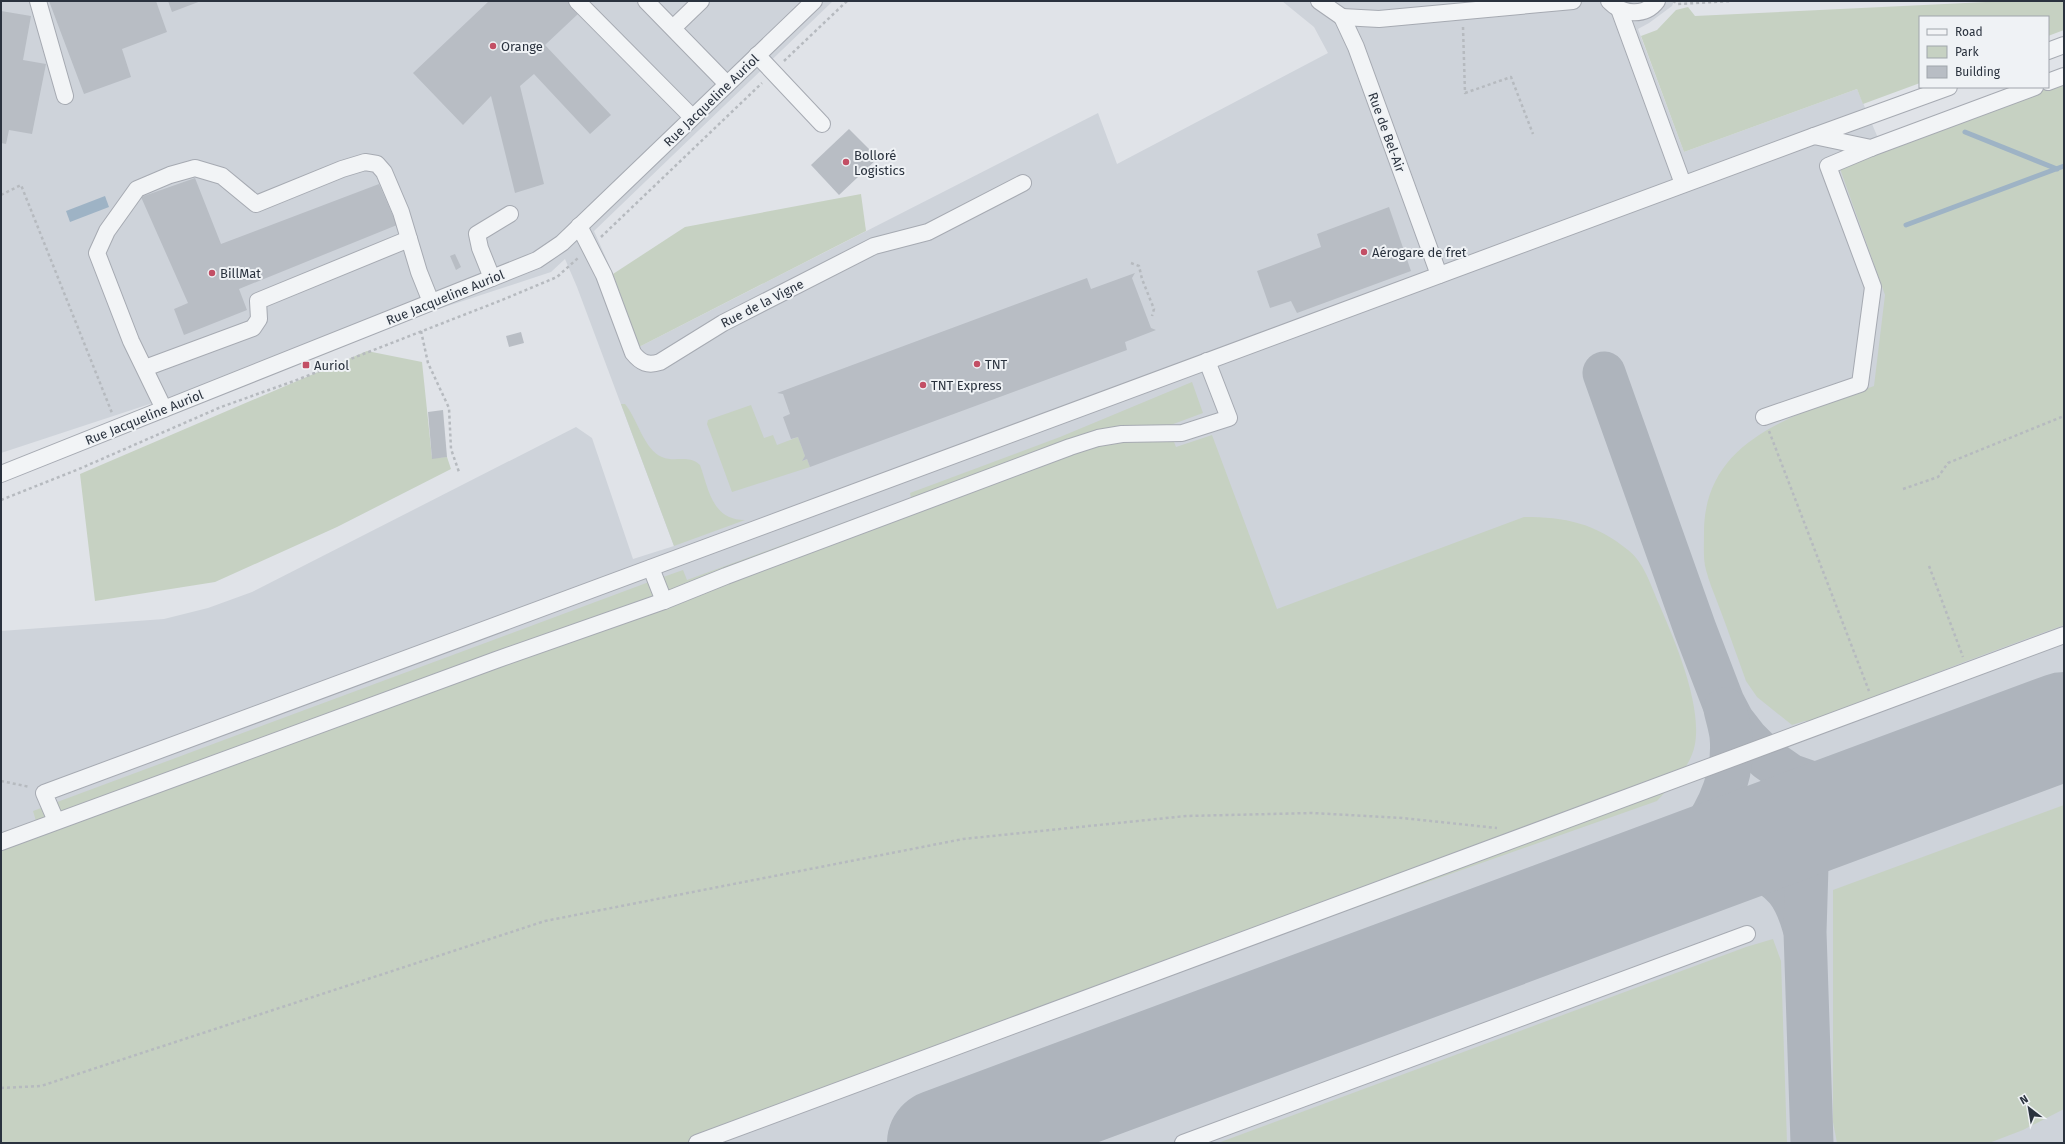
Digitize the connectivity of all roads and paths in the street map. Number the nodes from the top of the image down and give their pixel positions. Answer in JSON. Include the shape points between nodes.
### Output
{"nodes":[{"id":1,"x":38,"y":1,"type":"edge"},
{"id":2,"x":577,"y":1,"type":"edge"},
{"id":3,"x":646,"y":1,"type":"edge"},
{"id":4,"x":701,"y":1,"type":"edge"},
{"id":5,"x":814,"y":1,"type":"edge"},
{"id":6,"x":1319,"y":1,"type":"edge"},
{"id":7,"x":1574,"y":1,"type":"edge"},
{"id":8,"x":1657,"y":1,"type":"edge"},
{"id":9,"x":1673,"y":1,"type":"edge"},
{"id":10,"x":1732,"y":1,"type":"edge"},
{"id":11,"x":1520,"y":3,"type":"edge"},
{"id":12,"x":1614,"y":5,"type":"edge"},
{"id":13,"x":1462,"y":11,"type":"junction"},
{"id":14,"x":1342,"y":17,"type":"junction"},
{"id":15,"x":673,"y":28,"type":"junction"},
{"id":16,"x":2064,"y":45,"type":"edge"},
{"id":17,"x":2049,"y":51,"type":"edge"},
{"id":18,"x":757,"y":55,"type":"junction"},
{"id":19,"x":2064,"y":76,"type":"edge"},
{"id":20,"x":2049,"y":82,"type":"edge"},
{"id":21,"x":727,"y":84,"type":"junction"},
{"id":22,"x":1946,"y":88,"type":"edge"},
{"id":23,"x":2032,"y":88,"type":"edge"},
{"id":24,"x":65,"y":96,"type":"dead end"},
{"id":25,"x":692,"y":118,"type":"junction"},
{"id":26,"x":822,"y":124,"type":"dead end"},
{"id":27,"x":1533,"y":134,"type":"dead end"},
{"id":28,"x":1814,"y":136,"type":"junction"},
{"id":29,"x":1871,"y":148,"type":"junction"},
{"id":30,"x":1023,"y":183,"type":"dead end"},
{"id":31,"x":1683,"y":184,"type":"junction"},
{"id":32,"x":1,"y":195,"type":"edge"},
{"id":33,"x":510,"y":214,"type":"dead end"},
{"id":34,"x":579,"y":226,"type":"junction"},
{"id":35,"x":409,"y":239,"type":"junction"},
{"id":36,"x":1131,"y":263,"type":"dead end"},
{"id":37,"x":1439,"y":275,"type":"junction"},
{"id":38,"x":492,"y":278,"type":"junction"},
{"id":39,"x":431,"y":302,"type":"junction"},
{"id":40,"x":1152,"y":316,"type":"dead end"},
{"id":41,"x":421,"y":331,"type":"dead end"},
{"id":42,"x":1207,"y":361,"type":"junction"},
{"id":43,"x":145,"y":368,"type":"junction"},
{"id":44,"x":164,"y":409,"type":"junction"},
{"id":45,"x":2064,"y":416,"type":"edge"},
{"id":46,"x":1764,"y":417,"type":"joint"},
{"id":47,"x":118,"y":427,"type":"junction"},
{"id":48,"x":459,"y":472,"type":"dead end"},
{"id":49,"x":1,"y":474,"type":"edge"},
{"id":50,"x":1903,"y":489,"type":"dead end"},
{"id":51,"x":1929,"y":566,"type":"dead end"},
{"id":52,"x":651,"y":568,"type":"junction"},
{"id":53,"x":664,"y":601,"type":"junction"},
{"id":54,"x":2064,"y":636,"type":"edge"},
{"id":55,"x":1964,"y":662,"type":"dead end"},
{"id":56,"x":1874,"y":706,"type":"junction"},
{"id":57,"x":1,"y":781,"type":"edge"},
{"id":58,"x":44,"y":793,"type":"junction"},
{"id":59,"x":56,"y":821,"type":"junction"},
{"id":60,"x":1502,"y":829,"type":"dead end"},
{"id":61,"x":1,"y":842,"type":"edge"},
{"id":62,"x":1747,"y":934,"type":"dead end"},
{"id":63,"x":1,"y":1088,"type":"edge"},
{"id":64,"x":697,"y":1143,"type":"edge"},
{"id":65,"x":1183,"y":1143,"type":"edge"}],
"edges":[{"from":1,"to":24,"type":"street"},
{"from":2,"to":25,"type":"street"},
{"from":3,"to":15,"type":"street"},
{"from":4,"to":15,"type":"street"},
{"from":5,"to":18,"type":"street","name":"Rue Jacqueline Auriol"},
{"from":6,"to":14,"type":"street"},
{"from":7,"to":11,"type":"street"},
{"from":8,"to":12,"type":"street","via":[[1649,9],[1638,12],[1627,13]]},
{"from":9,"to":10,"type":"path","via":[[1678,4]]},
{"from":11,"to":13,"type":"street"},
{"from":12,"to":31,"type":"street"},
{"from":13,"to":14,"type":"street","via":[[1379,19]]},
{"from":13,"to":27,"type":"path","via":[[1465,93],[1510,76]]},
{"from":14,"to":37,"type":"street","name":"Rue de Bel-Air","via":[[1356,47]]},
{"from":15,"to":21,"type":"street"},
{"from":16,"to":17,"type":"street"},
{"from":18,"to":21,"type":"street","name":"Rue Jacqueline Auriol"},
{"from":18,"to":26,"type":"street"},
{"from":19,"to":20,"type":"street"},
{"from":21,"to":25,"type":"street","name":"Rue Jacqueline Auriol"},
{"from":22,"to":28,"type":"street"},
{"from":23,"to":29,"type":"street"},
{"from":25,"to":34,"type":"street","name":"Rue Jacqueline Auriol"},
{"from":28,"to":29,"type":"street"},
{"from":28,"to":31,"type":"street"},
{"from":29,"to":46,"type":"street","via":[[1828,166],[1873,287],[1860,384]]},
{"from":30,"to":34,"type":"street","name":"Rue de la Vigne","via":[[928,232],[874,246],[723,323],[653,364],[646,364],[633,353],[604,275]]},
{"from":31,"to":37,"type":"street"},
{"from":32,"to":47,"type":"path","via":[[21,185]]},
{"from":33,"to":38,"type":"street","via":[[478,234],[480,248]]},
{"from":34,"to":38,"type":"street","name":"Rue Jacqueline Auriol","via":[[562,243],[537,260]]},
{"from":35,"to":39,"type":"street"},
{"from":35,"to":43,"type":"street","via":[[258,301],[259,319],[253,328]]},
{"from":35,"to":43,"type":"street","via":[[384,172],[377,164],[365,162],[342,169],[256,204],[222,176],[195,168],[137,189],[107,231],[97,254],[131,341]]},
{"from":36,"to":40,"type":"path","via":[[1139,266],[1143,275],[1142,279],[1154,309]]},
{"from":37,"to":42,"type":"street"},
{"from":38,"to":39,"type":"street","name":"Rue Jacqueline Auriol"},
{"from":39,"to":44,"type":"street","name":"Rue Jacqueline Auriol"},
{"from":41,"to":48,"type":"path","via":[[429,368],[449,408],[451,449]]},
{"from":42,"to":52,"type":"street"},
{"from":42,"to":53,"type":"street","via":[[1228,418],[1182,433],[1122,434],[1070,447]]},
{"from":43,"to":44,"type":"street"},
{"from":44,"to":47,"type":"street","name":"Rue Jacqueline Auriol"},
{"from":45,"to":50,"type":"path","via":[[1948,463],[1938,477]]},
{"from":46,"to":56,"type":"path"},
{"from":47,"to":49,"type":"street","name":"Rue Jacqueline Auriol"},
{"from":51,"to":55,"type":"path"},
{"from":52,"to":53,"type":"street"},
{"from":52,"to":58,"type":"street"},
{"from":53,"to":59,"type":"street"},
{"from":54,"to":56,"type":"street"},
{"from":56,"to":64,"type":"street"},
{"from":57,"to":58,"type":"path","via":[[28,786]]},
{"from":58,"to":59,"type":"street"},
{"from":59,"to":61,"type":"street"},
{"from":60,"to":63,"type":"path","via":[[1402,818],[1312,813],[1186,816],[962,839],[545,921],[41,1086]]},
{"from":62,"to":65,"type":"street"}]}
